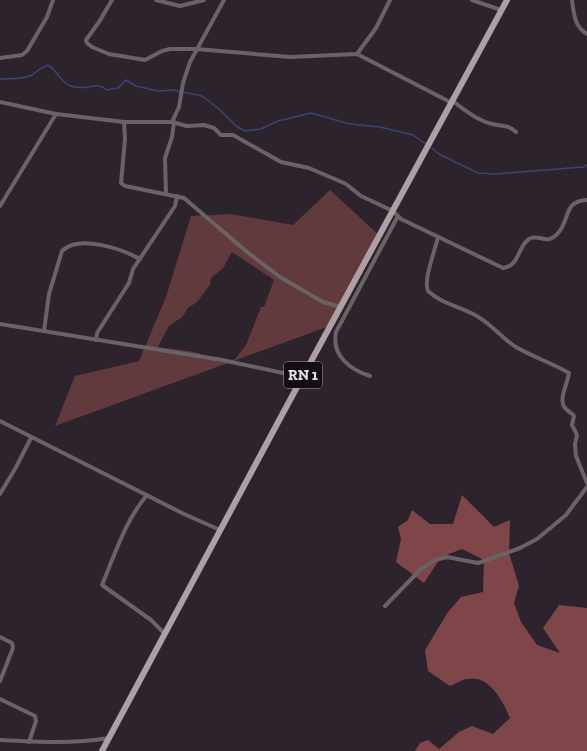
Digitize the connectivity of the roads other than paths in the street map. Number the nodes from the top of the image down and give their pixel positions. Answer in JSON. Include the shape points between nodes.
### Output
{"nodes":[{"id":1,"x":53,"y":0,"type":"edge"},
{"id":2,"x":112,"y":0,"type":"edge"},
{"id":3,"x":156,"y":0,"type":"edge"},
{"id":4,"x":204,"y":0,"type":"edge"},
{"id":5,"x":224,"y":0,"type":"edge"},
{"id":6,"x":390,"y":0,"type":"edge"},
{"id":7,"x":472,"y":0,"type":"edge"},
{"id":8,"x":507,"y":0,"type":"edge"},
{"id":9,"x":572,"y":0,"type":"edge"},
{"id":10,"x":501,"y":10,"type":"junction"},
{"id":11,"x":587,"y":34,"type":"edge"},
{"id":12,"x":196,"y":50,"type":"junction"},
{"id":13,"x":357,"y":54,"type":"junction"},
{"id":14,"x":0,"y":58,"type":"edge"},
{"id":15,"x":0,"y":102,"type":"edge"},
{"id":16,"x":452,"y":102,"type":"junction"},
{"id":17,"x":56,"y":114,"type":"junction"},
{"id":18,"x":124,"y":122,"type":"junction"},
{"id":19,"x":173,"y":122,"type":"junction"},
{"id":20,"x":516,"y":132,"type":"dead end"},
{"id":21,"x":166,"y":194,"type":"junction"},
{"id":22,"x":178,"y":196,"type":"junction"},
{"id":23,"x":587,"y":200,"type":"edge"},
{"id":24,"x":0,"y":206,"type":"edge"},
{"id":25,"x":395,"y":213,"type":"junction"},
{"id":26,"x":438,"y":237,"type":"junction"},
{"id":27,"x":140,"y":259,"type":"junction"},
{"id":28,"x":341,"y":307,"type":"junction"},
{"id":29,"x":0,"y":324,"type":"edge"},
{"id":30,"x":44,"y":330,"type":"junction"},
{"id":31,"x":96,"y":340,"type":"junction"},
{"id":32,"x":370,"y":376,"type":"dead end"},
{"id":33,"x":302,"y":377,"type":"junction"},
{"id":34,"x":0,"y":421,"type":"edge"},
{"id":35,"x":31,"y":438,"type":"junction"},
{"id":36,"x":587,"y":483,"type":"edge"},
{"id":37,"x":587,"y":487,"type":"edge"},
{"id":38,"x":0,"y":494,"type":"edge"},
{"id":39,"x":147,"y":495,"type":"junction"},
{"id":40,"x":220,"y":530,"type":"junction"},
{"id":41,"x":385,"y":606,"type":"dead end"},
{"id":42,"x":165,"y":634,"type":"junction"},
{"id":43,"x":0,"y":637,"type":"edge"},
{"id":44,"x":0,"y":681,"type":"edge"},
{"id":45,"x":0,"y":699,"type":"edge"},
{"id":46,"x":109,"y":738,"type":"junction"},
{"id":47,"x":0,"y":740,"type":"edge"},
{"id":48,"x":28,"y":742,"type":"junction"},
{"id":49,"x":102,"y":751,"type":"edge"}],
"edges":[{"from":1,"to":14,"type":"street","via":[[47,17],[27,52]]},
{"from":2,"to":12,"type":"street","via":[[86,40],[92,47],[108,54],[145,60],[162,51]]},
{"from":3,"to":4,"type":"street","via":[[180,6]]},
{"from":5,"to":12,"type":"street"},
{"from":6,"to":13,"type":"street","via":[[376,28]]},
{"from":7,"to":10,"type":"street"},
{"from":8,"to":10,"type":"main road","number":"RN 1"},
{"from":9,"to":11,"type":"street","via":[[574,20]]},
{"from":10,"to":16,"type":"main road","number":"RN 1"},
{"from":12,"to":13,"type":"street","via":[[290,57]]},
{"from":12,"to":19,"type":"street","via":[[183,82]]},
{"from":13,"to":16,"type":"street"},
{"from":15,"to":17,"type":"street"},
{"from":16,"to":20,"type":"street","via":[[492,124],[502,125]]},
{"from":16,"to":25,"type":"main road","number":"RN 1"},
{"from":17,"to":18,"type":"street"},
{"from":17,"to":24,"type":"street"},
{"from":18,"to":19,"type":"street"},
{"from":18,"to":21,"type":"street","via":[[121,183]]},
{"from":19,"to":21,"type":"street","via":[[172,137],[165,158]]},
{"from":19,"to":25,"type":"street","via":[[214,128],[221,135],[233,136],[281,162],[309,168],[346,184],[361,196]]},
{"from":21,"to":22,"type":"street"},
{"from":22,"to":27,"type":"street","via":[[176,206]]},
{"from":22,"to":28,"type":"street","via":[[184,198],[280,276],[324,302]]},
{"from":23,"to":26,"type":"street","via":[[579,200],[572,204],[564,224],[553,238],[527,240],[515,262],[506,268]]},
{"from":25,"to":26,"type":"street"},
{"from":25,"to":28,"type":"main road","number":"RN 1"},
{"from":25,"to":32,"type":"street","via":[[334,340],[344,363]]},
{"from":26,"to":36,"type":"street","via":[[427,278],[428,291],[444,303],[477,316],[515,346],[569,373],[564,405],[574,416],[572,425],[576,435],[576,456]]},
{"from":27,"to":30,"type":"street","via":[[128,252],[91,244],[76,243],[67,247],[62,252],[50,294]]},
{"from":27,"to":31,"type":"street"},
{"from":28,"to":33,"type":"main road","number":"RN 1"},
{"from":29,"to":30,"type":"street"},
{"from":30,"to":31,"type":"street"},
{"from":31,"to":33,"type":"street","via":[[222,360]]},
{"from":33,"to":40,"type":"main road","number":"RN 1"},
{"from":34,"to":35,"type":"street"},
{"from":35,"to":38,"type":"street"},
{"from":35,"to":39,"type":"street"},
{"from":37,"to":41,"type":"street","via":[[566,515],[547,533],[530,544],[478,563],[447,557],[435,560],[421,569]]},
{"from":39,"to":40,"type":"street"},
{"from":39,"to":42,"type":"street","via":[[127,525],[102,585],[151,620]]},
{"from":40,"to":42,"type":"main road","number":"RN 1"},
{"from":42,"to":46,"type":"main road","number":"RN 1"},
{"from":43,"to":44,"type":"street","via":[[12,643],[13,648]]},
{"from":45,"to":48,"type":"street","via":[[35,716],[36,721]]},
{"from":46,"to":48,"type":"street","via":[[88,742]]},
{"from":46,"to":49,"type":"main road","number":"RN 1"},
{"from":47,"to":48,"type":"street"}]}
